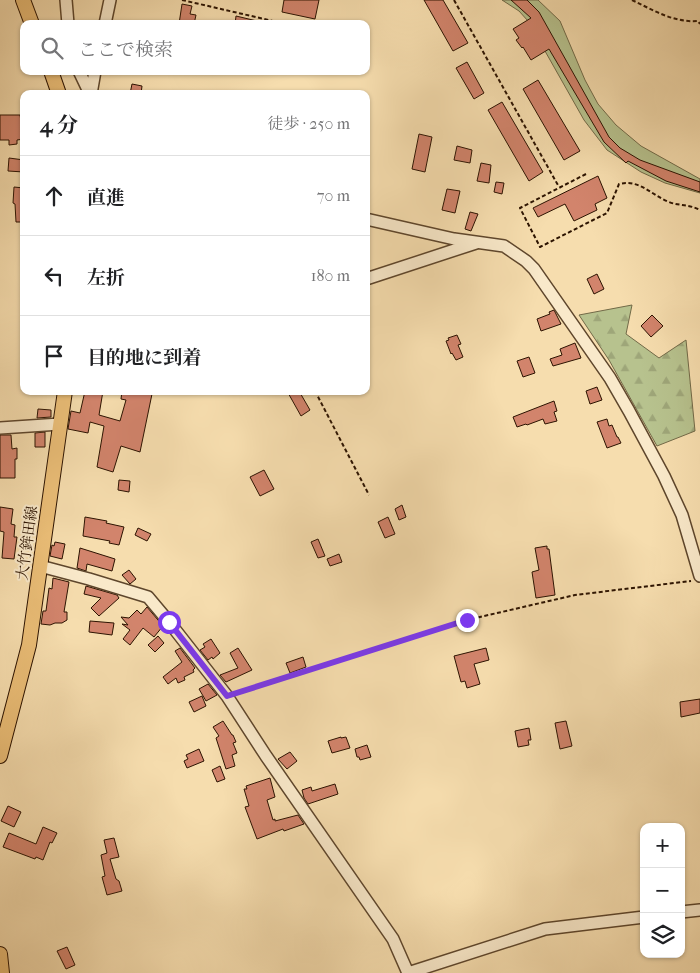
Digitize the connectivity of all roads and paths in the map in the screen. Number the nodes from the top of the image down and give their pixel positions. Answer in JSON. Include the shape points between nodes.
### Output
{"nodes":[{"id":1,"x":23,"y":0,"type":"edge"},
{"id":2,"x":66,"y":0,"type":"edge"},
{"id":3,"x":110,"y":0,"type":"edge"},
{"id":4,"x":182,"y":0,"type":"edge"},
{"id":5,"x":454,"y":0,"type":"edge"},
{"id":6,"x":632,"y":0,"type":"edge"},
{"id":7,"x":30,"y":20,"type":"edge"},
{"id":8,"x":68,"y":20,"type":"edge"},
{"id":9,"x":106,"y":20,"type":"edge"},
{"id":10,"x":269,"y":20,"type":"edge"},
{"id":11,"x":700,"y":24,"type":"edge"},
{"id":12,"x":53,"y":75,"type":"edge"},
{"id":13,"x":81,"y":75,"type":"edge"},
{"id":14,"x":94,"y":75,"type":"edge"},
{"id":15,"x":58,"y":90,"type":"edge"},
{"id":16,"x":88,"y":90,"type":"edge"},
{"id":17,"x":91,"y":90,"type":"edge"},
{"id":18,"x":586,"y":174,"type":"dead end"},
{"id":19,"x":559,"y":187,"type":"junction"},
{"id":20,"x":700,"y":210,"type":"edge"},
{"id":21,"x":370,"y":220,"type":"edge"},
{"id":22,"x":480,"y":242,"type":"junction"},
{"id":23,"x":370,"y":278,"type":"edge"},
{"id":24,"x":64,"y":395,"type":"edge"},
{"id":25,"x":317,"y":395,"type":"edge"},
{"id":26,"x":60,"y":424,"type":"junction"},
{"id":27,"x":0,"y":428,"type":"edge"},
{"id":28,"x":369,"y":495,"type":"dead end"},
{"id":29,"x":40,"y":566,"type":"junction"},
{"id":30,"x":695,"y":579,"type":"edge"},
{"id":31,"x":227,"y":696,"type":"junction"},
{"id":32,"x":0,"y":756,"type":"edge"},
{"id":33,"x":700,"y":910,"type":"edge"},
{"id":34,"x":685,"y":912,"type":"edge"},
{"id":35,"x":640,"y":917,"type":"edge"},
{"id":36,"x":0,"y":954,"type":"edge"},
{"id":37,"x":2,"y":973,"type":"edge"},
{"id":38,"x":408,"y":973,"type":"edge"}],
"edges":[{"from":1,"to":7,"type":"main road"},
{"from":2,"to":8,"type":"street"},
{"from":3,"to":9,"type":"street"},
{"from":4,"to":10,"type":"path"},
{"from":5,"to":19,"type":"path"},
{"from":6,"to":11,"type":"path","via":[[660,14]]},
{"from":12,"to":15,"type":"main road"},
{"from":13,"to":16,"type":"street"},
{"from":14,"to":17,"type":"street"},
{"from":18,"to":19,"type":"path"},
{"from":19,"to":20,"type":"path","via":[[520,208],[540,247],[607,213],[618,184],[640,185],[670,203],[691,205]]},
{"from":21,"to":22,"type":"street"},
{"from":22,"to":23,"type":"street"},
{"from":22,"to":30,"type":"street","via":[[504,246],[534,269],[610,378],[682,515]]},
{"from":24,"to":26,"type":"main road","name":"大竹鉾田線"},
{"from":25,"to":28,"type":"path"},
{"from":26,"to":27,"type":"street"},
{"from":26,"to":29,"type":"main road","name":"大竹鉾田線"},
{"from":29,"to":31,"type":"street","via":[[148,597]]},
{"from":29,"to":32,"type":"main road","name":"大竹鉾田線","via":[[29,646]]},
{"from":30,"to":31,"type":"path","via":[[575,595],[467,620]]},
{"from":31,"to":38,"type":"street","via":[[393,939]]},
{"from":33,"to":34,"type":"street"},
{"from":35,"to":38,"type":"street","via":[[545,929]]},
{"from":36,"to":37,"type":"main road"}]}
